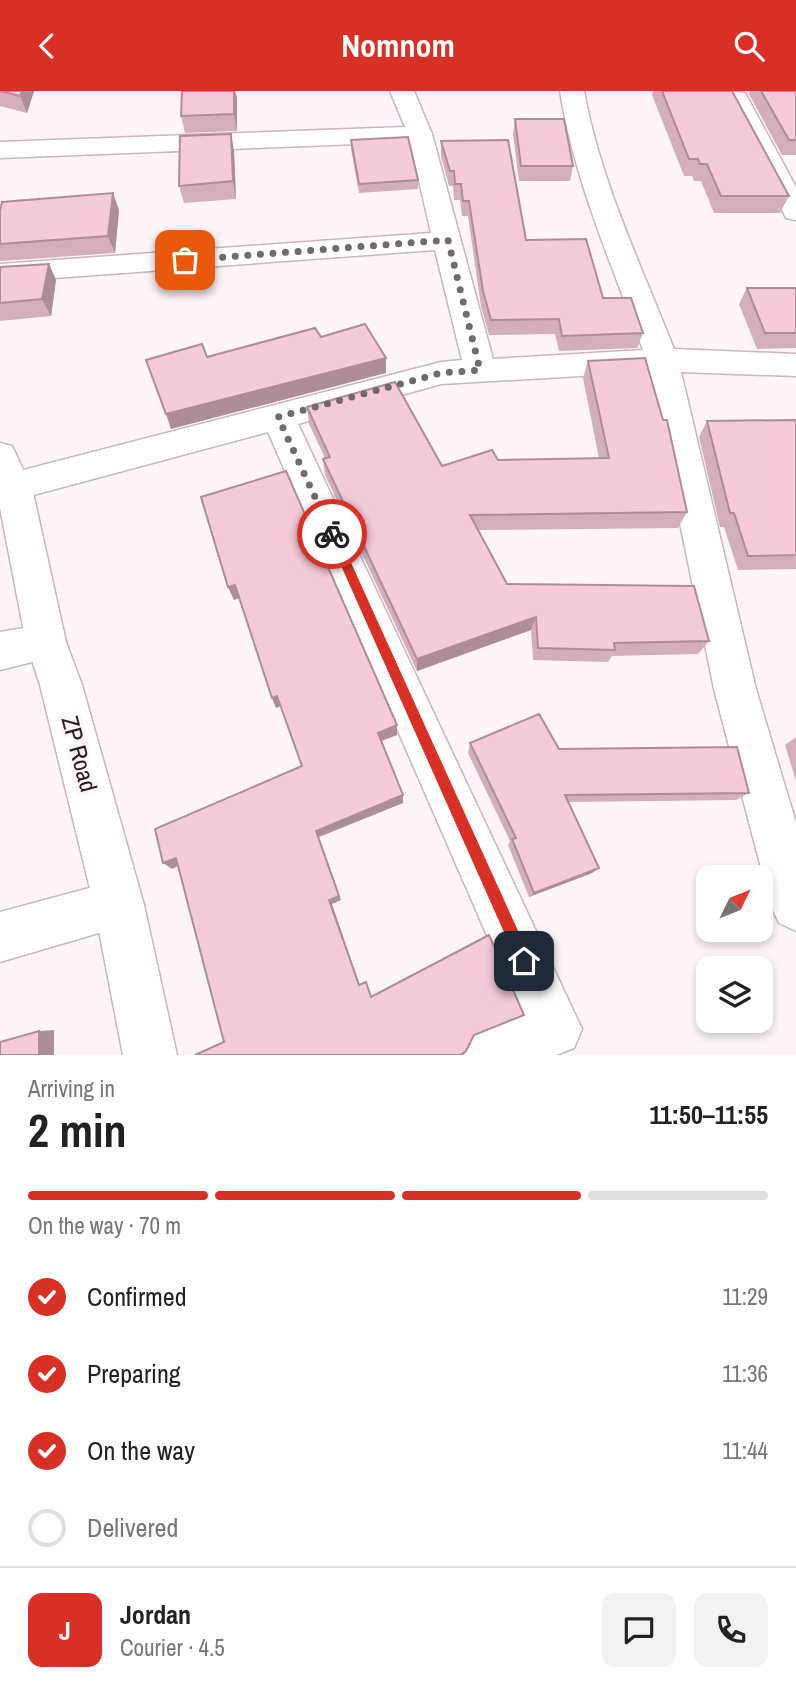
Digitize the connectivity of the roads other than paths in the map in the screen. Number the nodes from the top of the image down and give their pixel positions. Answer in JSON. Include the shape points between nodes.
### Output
{"nodes":[{"id":1,"x":402,"y":91,"type":"edge"},
{"id":2,"x":572,"y":91,"type":"edge"},
{"id":3,"x":733,"y":93,"type":"edge"},
{"id":4,"x":421,"y":134,"type":"junction"},
{"id":5,"x":0,"y":150,"type":"edge"},
{"id":6,"x":796,"y":212,"type":"edge"},
{"id":7,"x":448,"y":240,"type":"junction"},
{"id":8,"x":0,"y":274,"type":"edge"},
{"id":9,"x":662,"y":361,"type":"junction"},
{"id":10,"x":796,"y":365,"type":"edge"},
{"id":11,"x":480,"y":370,"type":"junction"},
{"id":12,"x":278,"y":417,"type":"junction"},
{"id":13,"x":5,"y":478,"type":"edge"},
{"id":14,"x":46,"y":642,"type":"junction"},
{"id":15,"x":0,"y":651,"type":"edge"},
{"id":16,"x":119,"y":905,"type":"junction"},
{"id":17,"x":796,"y":906,"type":"edge"},
{"id":18,"x":0,"y":937,"type":"edge"},
{"id":19,"x":150,"y":1055,"type":"edge"},
{"id":20,"x":491,"y":1055,"type":"edge"}],
"edges":[{"from":1,"to":4,"type":"street"},
{"from":2,"to":9,"type":"street","via":[[600,195]]},
{"from":3,"to":6,"type":"street"},
{"from":4,"to":5,"type":"street"},
{"from":4,"to":7,"type":"street"},
{"from":7,"to":8,"type":"street"},
{"from":7,"to":11,"type":"street"},
{"from":9,"to":10,"type":"street"},
{"from":9,"to":11,"type":"street"},
{"from":9,"to":17,"type":"street","via":[[735,689]]},
{"from":11,"to":12,"type":"street","via":[[441,373]]},
{"from":12,"to":13,"type":"street"},
{"from":12,"to":20,"type":"street","via":[[555,1029]]},
{"from":13,"to":14,"type":"street","name":"ZP Road"},
{"from":14,"to":15,"type":"street"},
{"from":14,"to":16,"type":"street","name":"ZP Road"},
{"from":16,"to":18,"type":"street"},
{"from":16,"to":19,"type":"street","name":"ZP Road"}]}
